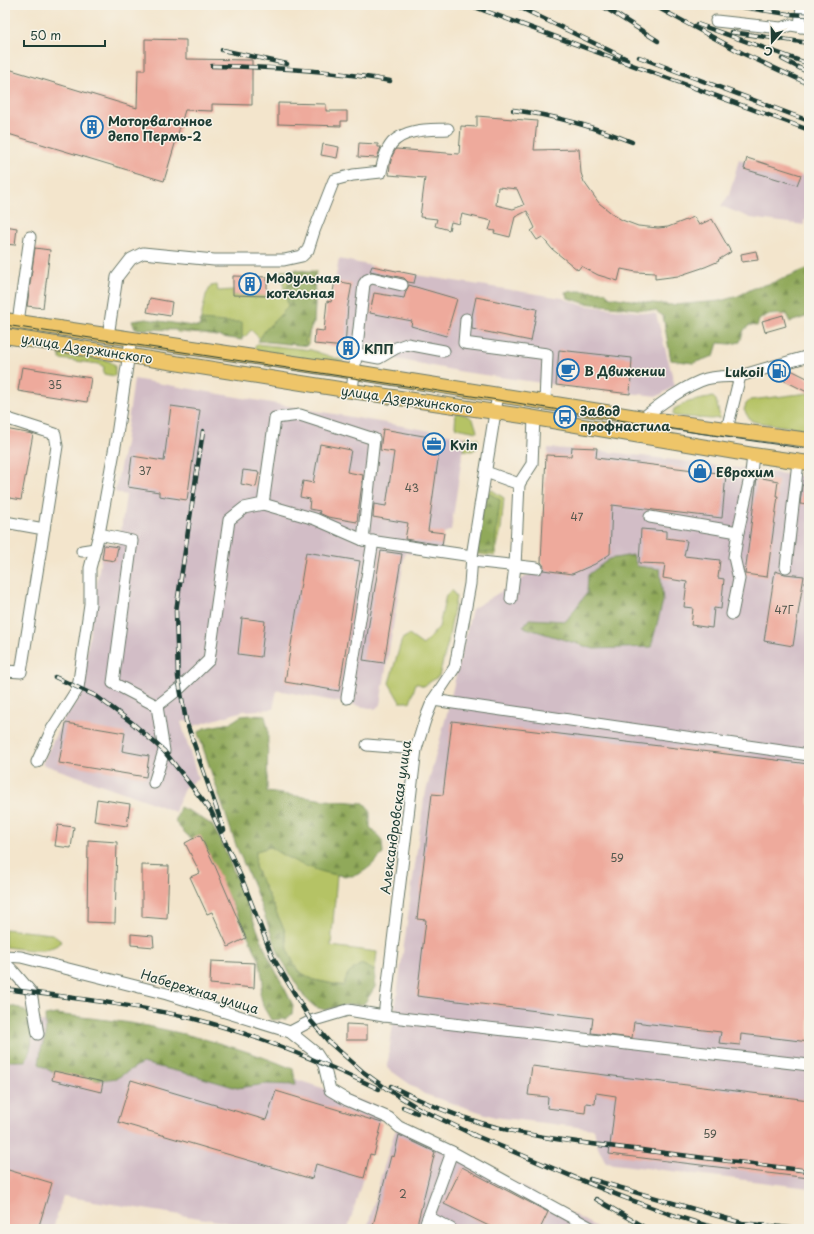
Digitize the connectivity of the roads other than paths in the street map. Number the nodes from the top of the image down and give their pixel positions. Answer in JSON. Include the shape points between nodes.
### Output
{"nodes":[{"id":1,"x":802,"y":5,"type":"edge"},
{"id":2,"x":716,"y":21,"type":"dead end"},
{"id":3,"x":804,"y":28,"type":"edge"},
{"id":4,"x":448,"y":129,"type":"dead end"},
{"id":5,"x":30,"y":238,"type":"dead end"},
{"id":6,"x":402,"y":285,"type":"dead end"},
{"id":7,"x":466,"y":319,"type":"dead end"},
{"id":8,"x":11,"y":321,"type":"edge"},
{"id":9,"x":5,"y":336,"type":"edge"},
{"id":10,"x":108,"y":336,"type":"junction"},
{"id":11,"x":130,"y":339,"type":"junction"},
{"id":12,"x":444,"y":351,"type":"dead end"},
{"id":13,"x":356,"y":354,"type":"junction"},
{"id":14,"x":128,"y":355,"type":"junction"},
{"id":15,"x":809,"y":356,"type":"edge"},
{"id":16,"x":355,"y":372,"type":"junction"},
{"id":17,"x":740,"y":376,"type":"junction"},
{"id":18,"x":352,"y":391,"type":"junction"},
{"id":19,"x":498,"y":394,"type":"junction"},
{"id":20,"x":545,"y":402,"type":"junction"},
{"id":21,"x":496,"y":412,"type":"junction"},
{"id":22,"x":5,"y":418,"type":"edge"},
{"id":23,"x":534,"y":418,"type":"junction"},
{"id":24,"x":642,"y":418,"type":"junction"},
{"id":25,"x":727,"y":429,"type":"junction"},
{"id":26,"x":809,"y":440,"type":"edge"},
{"id":27,"x":753,"y":455,"type":"junction"},
{"id":28,"x":803,"y":462,"type":"edge"},
{"id":29,"x":486,"y":472,"type":"junction"},
{"id":30,"x":519,"y":484,"type":"junction"},
{"id":31,"x":263,"y":504,"type":"junction"},
{"id":32,"x":650,"y":517,"type":"dead end"},
{"id":33,"x":5,"y":522,"type":"edge"},
{"id":34,"x":44,"y":529,"type":"junction"},
{"id":35,"x":738,"y":532,"type":"junction"},
{"id":36,"x":99,"y":534,"type":"junction"},
{"id":37,"x":368,"y":541,"type":"junction"},
{"id":38,"x":95,"y":549,"type":"junction"},
{"id":39,"x":82,"y":551,"type":"dead end"},
{"id":40,"x":472,"y":559,"type":"junction"},
{"id":41,"x":514,"y":566,"type":"junction"},
{"id":42,"x":786,"y":567,"type":"dead end"},
{"id":43,"x":536,"y":568,"type":"dead end"},
{"id":44,"x":510,"y":599,"type":"dead end"},
{"id":45,"x":732,"y":614,"type":"dead end"},
{"id":46,"x":5,"y":671,"type":"edge"},
{"id":47,"x":347,"y":698,"type":"dead end"},
{"id":48,"x":433,"y":700,"type":"junction"},
{"id":49,"x":157,"y":706,"type":"junction"},
{"id":50,"x":368,"y":745,"type":"dead end"},
{"id":51,"x":416,"y":749,"type":"junction"},
{"id":52,"x":809,"y":755,"type":"edge"},
{"id":53,"x":37,"y":762,"type":"dead end"},
{"id":54,"x":154,"y":783,"type":"dead end"},
{"id":55,"x":5,"y":956,"type":"edge"},
{"id":56,"x":5,"y":964,"type":"edge"},
{"id":57,"x":384,"y":1016,"type":"junction"},
{"id":58,"x":290,"y":1032,"type":"junction"},
{"id":59,"x":38,"y":1034,"type":"dead end"},
{"id":60,"x":809,"y":1065,"type":"edge"},
{"id":61,"x":452,"y":1152,"type":"junction"},
{"id":62,"x":428,"y":1217,"type":"junction"},
{"id":63,"x":424,"y":1229,"type":"edge"},
{"id":64,"x":451,"y":1229,"type":"edge"},
{"id":65,"x":593,"y":1229,"type":"edge"}],
"edges":[{"from":1,"to":3,"type":"street"},
{"from":2,"to":3,"type":"street"},
{"from":4,"to":10,"type":"street","via":[[419,130],[401,137],[392,144],[381,172],[334,180],[308,250],[302,256],[284,260],[214,260],[143,253],[131,259],[117,277]]},
{"from":5,"to":8,"type":"street"},
{"from":6,"to":13,"type":"street","via":[[372,278],[365,281]]},
{"from":7,"to":20,"type":"street","via":[[464,343],[547,354]]},
{"from":8,"to":10,"type":"main road","name":"улица Дзержинского"},
{"from":9,"to":14,"type":"main road","name":"улица Дзержинского"},
{"from":10,"to":11,"type":"main road","name":"улица Дзержинского"},
{"from":11,"to":14,"type":"street"},
{"from":11,"to":16,"type":"main road","name":"улица Дзержинского"},
{"from":12,"to":13,"type":"street","via":[[407,344],[379,358]]},
{"from":13,"to":16,"type":"street"},
{"from":14,"to":18,"type":"main road","name":"улица Дзержинского"},
{"from":14,"to":36,"type":"street"},
{"from":15,"to":17,"type":"street"},
{"from":16,"to":18,"type":"street"},
{"from":16,"to":19,"type":"main road","name":"улица Дзержинского"},
{"from":17,"to":24,"type":"street","via":[[718,377],[694,384]]},
{"from":17,"to":25,"type":"street"},
{"from":18,"to":21,"type":"main road","name":"улица Дзержинского"},
{"from":19,"to":20,"type":"main road","name":"улица Дзержинского"},
{"from":19,"to":21,"type":"street","name":"Александровская улица"},
{"from":20,"to":24,"type":"main road","name":"улица Дзержинского"},
{"from":21,"to":23,"type":"main road","name":"улица Дзержинского"},
{"from":21,"to":29,"type":"street","name":"Александровская улица"},
{"from":22,"to":34,"type":"street","via":[[55,434],[57,446]]},
{"from":23,"to":27,"type":"main road","name":"улица Дзержинского"},
{"from":23,"to":30,"type":"street","via":[[532,464]]},
{"from":24,"to":25,"type":"main road","name":"улица Дзержинского"},
{"from":25,"to":26,"type":"main road","name":"улица Дзержинского"},
{"from":27,"to":28,"type":"main road","name":"улица Дзержинского"},
{"from":27,"to":35,"type":"street","via":[[752,472]]},
{"from":28,"to":42,"type":"street"},
{"from":29,"to":30,"type":"street"},
{"from":29,"to":40,"type":"street","name":"Александровская улица"},
{"from":30,"to":41,"type":"street"},
{"from":31,"to":37,"type":"street","via":[[315,519]]},
{"from":31,"to":37,"type":"street","via":[[275,418],[300,415],[374,439]]},
{"from":31,"to":49,"type":"street","via":[[244,508],[228,520],[209,660]]},
{"from":32,"to":35,"type":"street"},
{"from":33,"to":34,"type":"street"},
{"from":34,"to":46,"type":"street","via":[[21,672]]},
{"from":35,"to":45,"type":"street","via":[[734,557],[740,579]]},
{"from":36,"to":38,"type":"street"},
{"from":36,"to":49,"type":"street","via":[[132,541],[113,683]]},
{"from":37,"to":40,"type":"street"},
{"from":37,"to":47,"type":"street"},
{"from":38,"to":39,"type":"street"},
{"from":38,"to":53,"type":"street","via":[[90,568],[90,604],[78,688],[52,728]]},
{"from":40,"to":41,"type":"street"},
{"from":40,"to":48,"type":"street","name":"Александровская улица","via":[[455,667]]},
{"from":41,"to":43,"type":"street"},
{"from":41,"to":44,"type":"street"},
{"from":48,"to":51,"type":"street","name":"Александровская улица"},
{"from":48,"to":52,"type":"street"},
{"from":49,"to":54,"type":"street","via":[[164,751]]},
{"from":50,"to":51,"type":"street"},
{"from":51,"to":57,"type":"street","name":"Александровская улица"},
{"from":55,"to":58,"type":"street","name":"Набережная улица","via":[[20,957],[167,994]]},
{"from":56,"to":59,"type":"street","via":[[31,992]]},
{"from":57,"to":58,"type":"street","via":[[348,1010],[311,1021]]},
{"from":57,"to":60,"type":"street"},
{"from":58,"to":61,"type":"street","via":[[316,1053],[324,1065],[330,1090]]},
{"from":61,"to":62,"type":"street"},
{"from":61,"to":65,"type":"street"},
{"from":62,"to":63,"type":"street"},
{"from":62,"to":64,"type":"street"}]}
